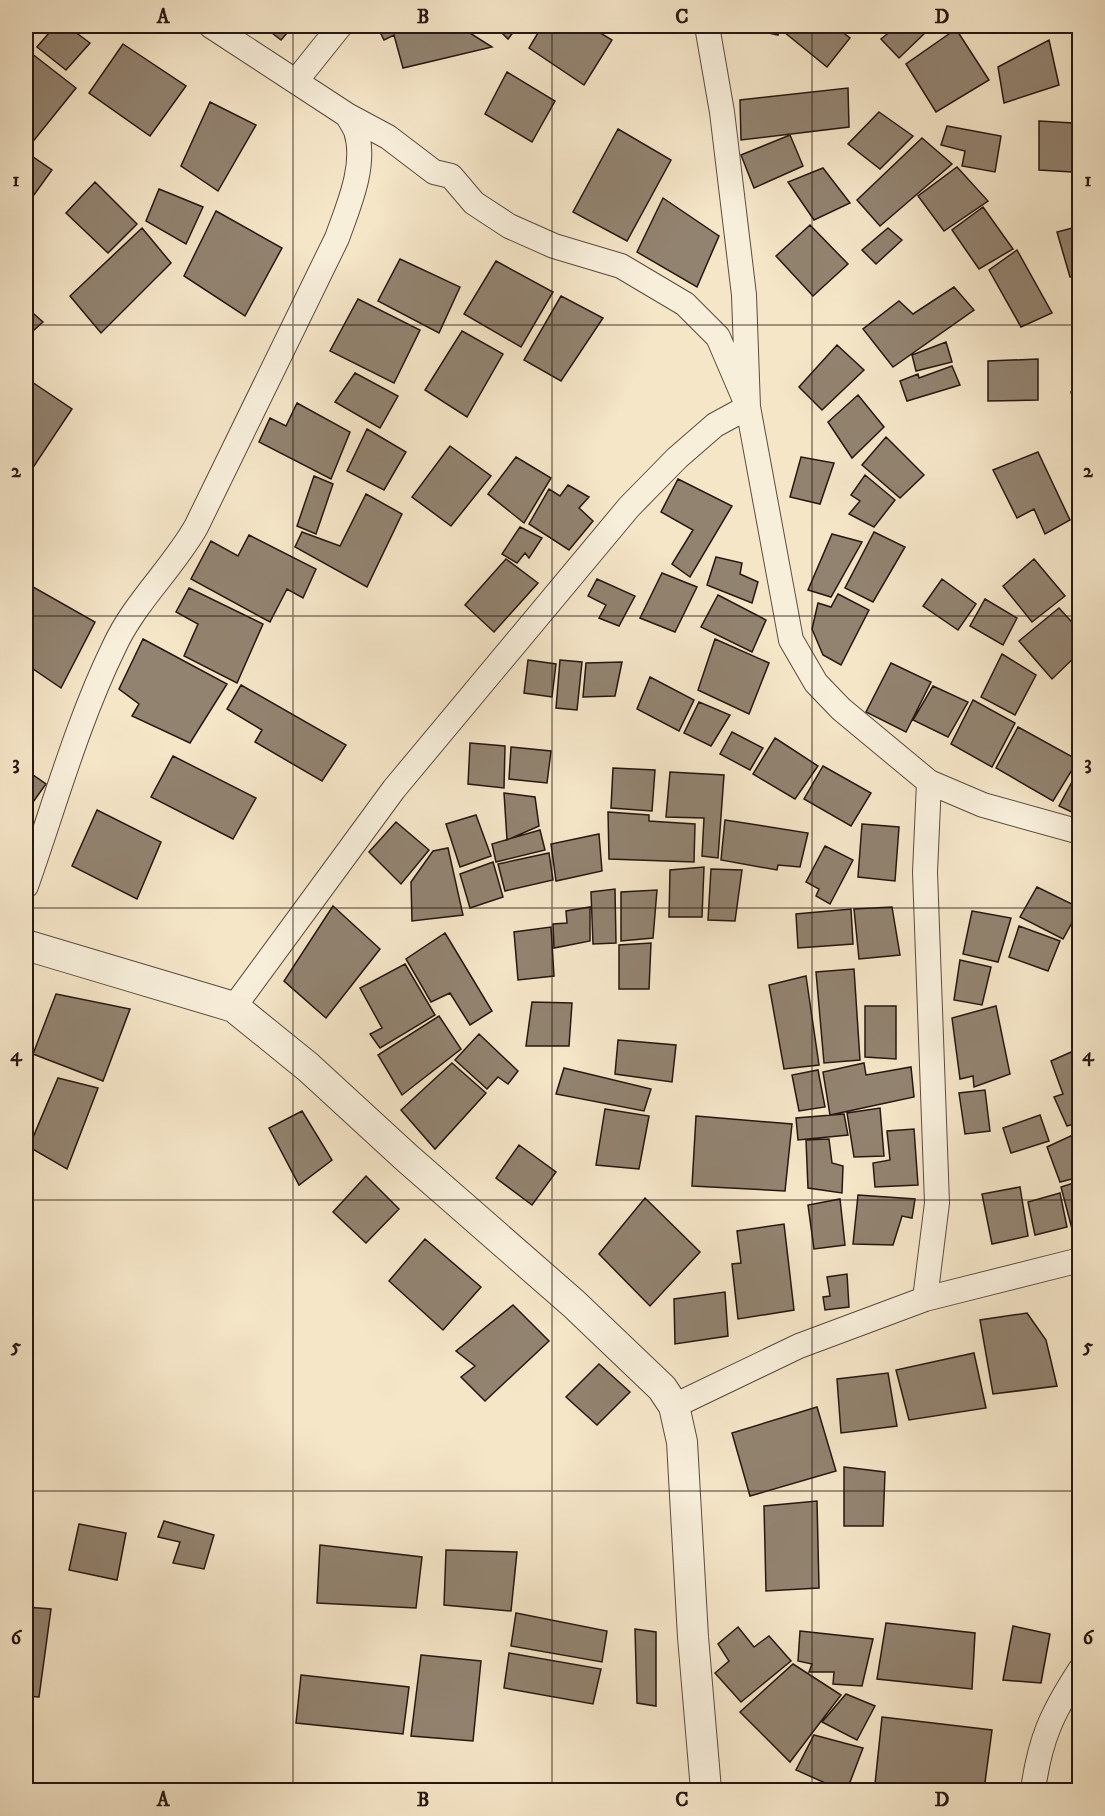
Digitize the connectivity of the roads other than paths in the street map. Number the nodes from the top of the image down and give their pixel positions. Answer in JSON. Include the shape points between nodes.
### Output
{"nodes":[{"id":1,"x":211,"y":26,"type":"edge"},
{"id":2,"x":340,"y":26,"type":"edge"},
{"id":3,"x":707,"y":26,"type":"edge"},
{"id":4,"x":296,"y":81,"type":"junction"},
{"id":5,"x":346,"y":115,"type":"junction"},
{"id":6,"x":748,"y":407,"type":"junction"},
{"id":7,"x":929,"y":782,"type":"junction"},
{"id":8,"x":1080,"y":832,"type":"edge"},
{"id":9,"x":26,"y":886,"type":"edge"},
{"id":10,"x":26,"y":945,"type":"edge"},
{"id":11,"x":234,"y":1007,"type":"junction"},
{"id":12,"x":1080,"y":1260,"type":"edge"},
{"id":13,"x":925,"y":1299,"type":"junction"},
{"id":14,"x":674,"y":1406,"type":"junction"},
{"id":15,"x":1080,"y":1670,"type":"edge"},
{"id":16,"x":706,"y":1791,"type":"edge"},
{"id":17,"x":1033,"y":1791,"type":"edge"}],
"edges":[{"from":1,"to":4,"type":"street"},
{"from":2,"to":4,"type":"street"},
{"from":3,"to":6,"type":"street","via":[[722,112],[744,294]]},
{"from":4,"to":5,"type":"street"},
{"from":5,"to":6,"type":"street","via":[[388,137],[434,172],[451,176],[474,203],[509,226],[554,246],[621,266],[685,304],[718,337]]},
{"from":5,"to":9,"type":"street","via":[[356,131],[359,157],[352,196],[338,238],[196,527],[114,646]]},
{"from":6,"to":7,"type":"street","via":[[791,640],[816,683],[841,709]]},
{"from":6,"to":11,"type":"street","via":[[715,425],[628,507],[394,789]]},
{"from":7,"to":8,"type":"street","via":[[983,805]]},
{"from":7,"to":13,"type":"street","via":[[925,872],[937,1203]]},
{"from":10,"to":11,"type":"street"},
{"from":11,"to":14,"type":"street","via":[[308,1067],[649,1372]]},
{"from":12,"to":13,"type":"street"},
{"from":13,"to":14,"type":"street","via":[[799,1346]]},
{"from":14,"to":16,"type":"street","via":[[682,1442]]},
{"from":15,"to":17,"type":"street","via":[[1059,1702],[1039,1749]]}]}
